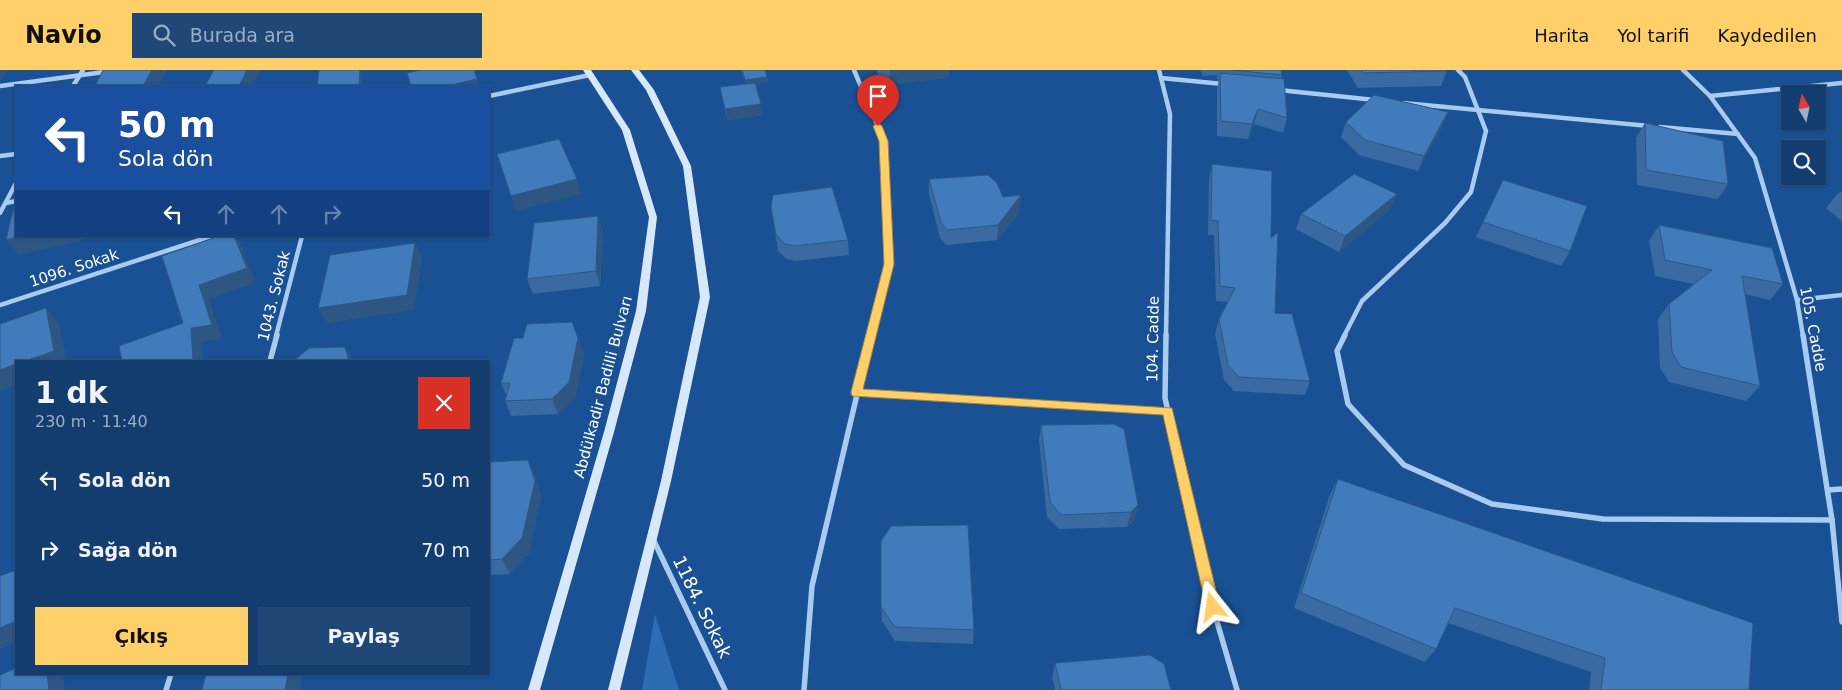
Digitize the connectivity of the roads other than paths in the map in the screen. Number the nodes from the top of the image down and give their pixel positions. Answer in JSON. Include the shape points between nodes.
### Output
{"nodes":[{"id":1,"x":83,"y":70,"type":"edge"},
{"id":2,"x":119,"y":70,"type":"edge"},
{"id":3,"x":634,"y":70,"type":"edge"},
{"id":4,"x":854,"y":70,"type":"edge"},
{"id":5,"x":1159,"y":70,"type":"edge"},
{"id":6,"x":1458,"y":70,"type":"edge"},
{"id":7,"x":1683,"y":70,"type":"edge"},
{"id":8,"x":588,"y":72,"type":"edge"},
{"id":9,"x":80,"y":75,"type":"junction"},
{"id":10,"x":1162,"y":78,"type":"junction"},
{"id":11,"x":1842,"y":83,"type":"edge"},
{"id":12,"x":74,"y":85,"type":"edge"},
{"id":13,"x":1231,"y":85,"type":"edge"},
{"id":14,"x":0,"y":86,"type":"edge"},
{"id":15,"x":1270,"y":89,"type":"edge"},
{"id":16,"x":490,"y":96,"type":"edge"},
{"id":17,"x":1710,"y":96,"type":"junction"},
{"id":18,"x":1379,"y":100,"type":"edge"},
{"id":19,"x":1399,"y":102,"type":"edge"},
{"id":20,"x":1478,"y":110,"type":"junction"},
{"id":21,"x":1738,"y":134,"type":"junction"},
{"id":22,"x":15,"y":154,"type":"edge"},
{"id":23,"x":0,"y":156,"type":"edge"},
{"id":24,"x":15,"y":185,"type":"edge"},
{"id":25,"x":15,"y":201,"type":"edge"},
{"id":26,"x":6,"y":204,"type":"junction"},
{"id":27,"x":0,"y":213,"type":"edge"},
{"id":28,"x":209,"y":237,"type":"edge"},
{"id":29,"x":302,"y":237,"type":"edge"},
{"id":30,"x":1842,"y":294,"type":"edge"},
{"id":31,"x":1797,"y":300,"type":"junction"},
{"id":32,"x":0,"y":306,"type":"edge"},
{"id":33,"x":270,"y":360,"type":"edge"},
{"id":34,"x":856,"y":392,"type":"junction"},
{"id":35,"x":1168,"y":411,"type":"junction"},
{"id":36,"x":1828,"y":490,"type":"junction"},
{"id":37,"x":1842,"y":490,"type":"edge"},
{"id":38,"x":1832,"y":520,"type":"junction"},
{"id":39,"x":652,"y":536,"type":"junction"},
{"id":40,"x":1842,"y":622,"type":"edge"},
{"id":41,"x":172,"y":675,"type":"edge"},
{"id":42,"x":166,"y":690,"type":"edge"},
{"id":43,"x":534,"y":690,"type":"edge"},
{"id":44,"x":614,"y":690,"type":"edge"},
{"id":45,"x":725,"y":690,"type":"edge"},
{"id":46,"x":804,"y":690,"type":"edge"},
{"id":47,"x":1237,"y":690,"type":"edge"}],
"edges":[{"from":1,"to":9,"type":"street"},
{"from":2,"to":9,"type":"street"},
{"from":3,"to":39,"type":"main road","via":[[650,90],[687,166],[705,297]]},
{"from":4,"to":34,"type":"street","via":[[884,141],[889,264]]},
{"from":5,"to":10,"type":"street","name":"104. Cadde"},
{"from":6,"to":20,"type":"street","via":[[1465,77]]},
{"from":7,"to":17,"type":"street","name":"105. Cadde"},
{"from":8,"to":16,"type":"street"},
{"from":8,"to":43,"type":"main road","name":"Abdülkadir Badilli Bulvarı","via":[[626,130],[653,217],[641,311]]},
{"from":9,"to":12,"type":"street"},
{"from":9,"to":14,"type":"street"},
{"from":10,"to":13,"type":"street"},
{"from":10,"to":35,"type":"street","name":"104. Cadde","via":[[1170,114],[1165,398]]},
{"from":11,"to":17,"type":"street"},
{"from":15,"to":18,"type":"street"},
{"from":17,"to":21,"type":"street","name":"105. Cadde"},
{"from":19,"to":20,"type":"street"},
{"from":20,"to":21,"type":"street"},
{"from":20,"to":38,"type":"street","via":[[1486,131],[1471,192],[1445,223],[1362,301],[1337,351],[1348,404],[1404,465],[1492,504],[1603,518]]},
{"from":21,"to":31,"type":"street","name":"105. Cadde","via":[[1755,158]]},
{"from":22,"to":23,"type":"street"},
{"from":24,"to":26,"type":"street"},
{"from":25,"to":26,"type":"street"},
{"from":26,"to":27,"type":"street"},
{"from":28,"to":32,"type":"street","name":"1096. Sokak"},
{"from":29,"to":33,"type":"street","name":"1043. Sokak"},
{"from":30,"to":31,"type":"street"},
{"from":31,"to":36,"type":"street","name":"105. Cadde"},
{"from":34,"to":35,"type":"street"},
{"from":34,"to":46,"type":"street","via":[[812,586]]},
{"from":35,"to":47,"type":"street","name":"104. Cadde","via":[[1208,591]]},
{"from":36,"to":37,"type":"street"},
{"from":36,"to":38,"type":"street","name":"105. Cadde"},
{"from":38,"to":40,"type":"street","name":"105. Cadde"},
{"from":39,"to":44,"type":"main road"},
{"from":39,"to":45,"type":"street","name":"1184. Sokak"},
{"from":41,"to":42,"type":"street"}]}
